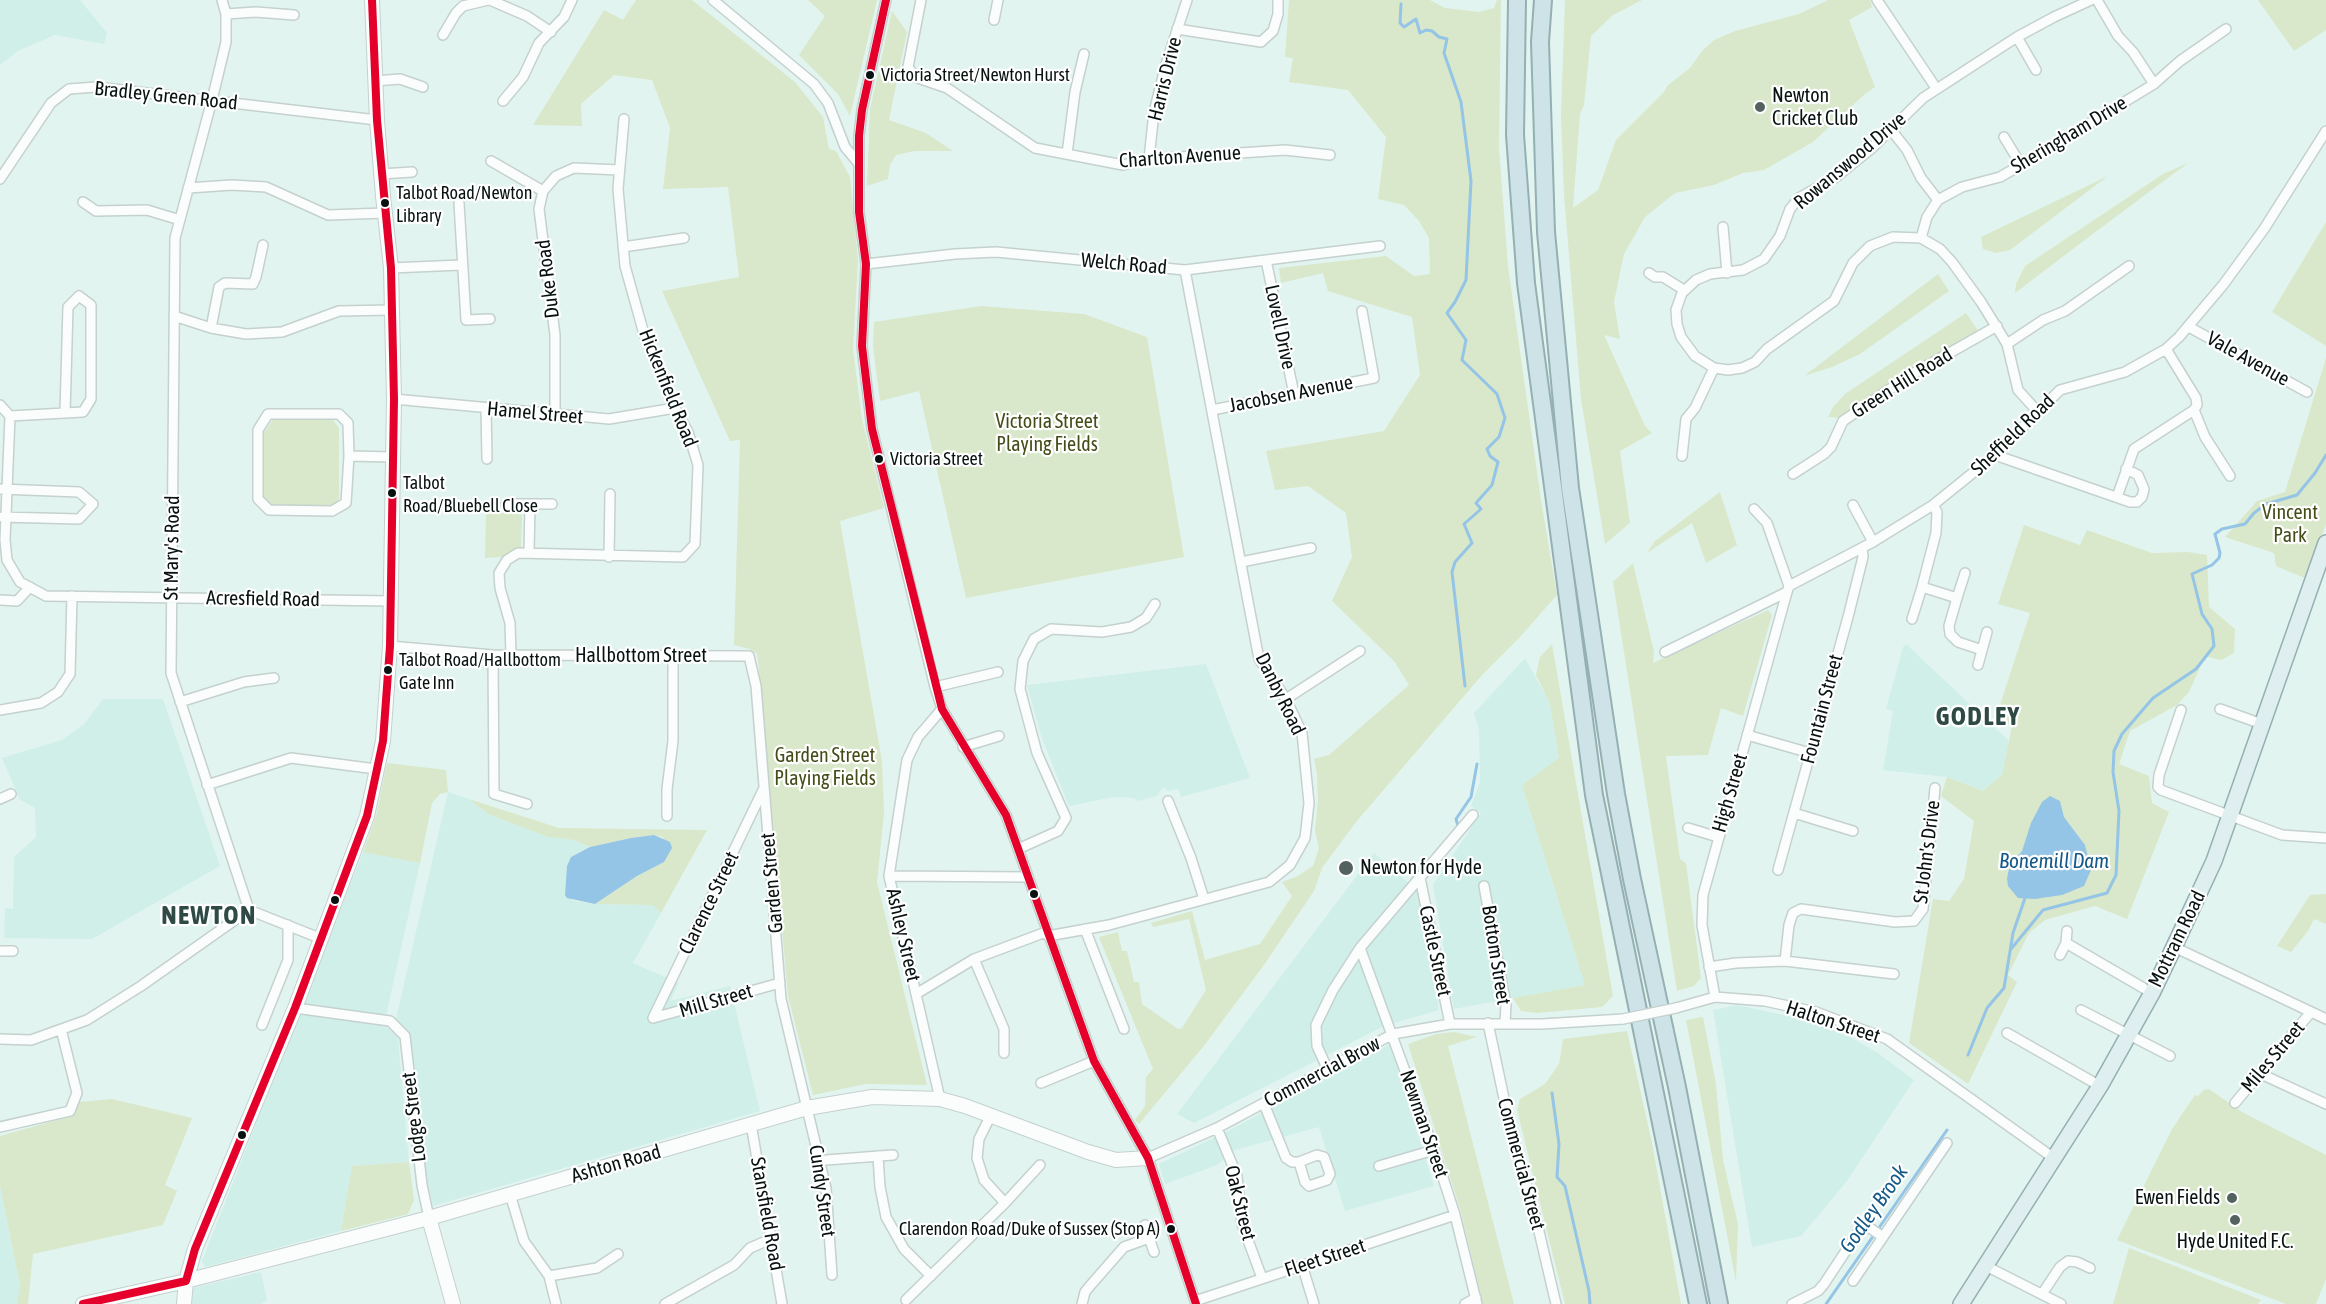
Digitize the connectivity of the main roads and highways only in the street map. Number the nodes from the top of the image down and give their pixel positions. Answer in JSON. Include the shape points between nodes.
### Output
{"nodes":[{"id":1,"x":1517,"y":0,"type":"edge"},
{"id":2,"x":1543,"y":0,"type":"edge"},
{"id":3,"x":2326,"y":543,"type":"edge"},
{"id":4,"x":2321,"y":574,"type":"edge"},
{"id":5,"x":1698,"y":1304,"type":"edge"},
{"id":6,"x":1719,"y":1304,"type":"edge"},
{"id":7,"x":1961,"y":1304,"type":"edge"}],
"edges":[{"from":1,"to":5,"type":"highway","via":[[1515,135],[1526,284],[1594,795]]},
{"from":2,"to":6,"type":"highway","via":[[1540,42],[1546,232],[1570,488],[1616,794]]},
{"from":3,"to":4,"type":"main road","name":"Mottram Road"},
{"from":4,"to":7,"type":"main road","name":"Mottram Road","via":[[2214,861],[2152,993],[2100,1086]]}]}
